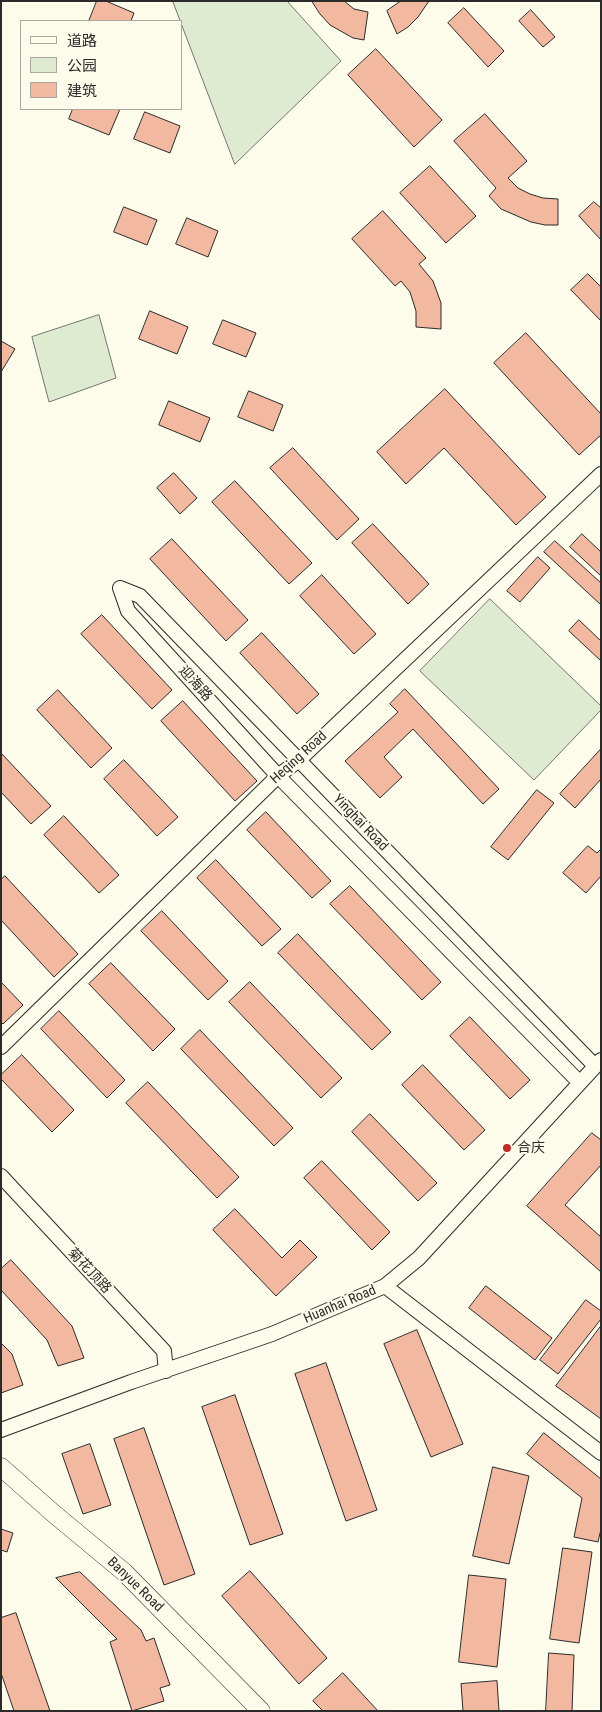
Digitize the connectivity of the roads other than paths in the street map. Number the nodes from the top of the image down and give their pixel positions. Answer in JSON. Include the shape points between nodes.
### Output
{"nodes":[{"id":1,"x":601,"y":474,"type":"edge"},
{"id":2,"x":299,"y":760,"type":"junction"},
{"id":3,"x":278,"y":776,"type":"junction"},
{"id":4,"x":1,"y":1047,"type":"edge"},
{"id":5,"x":598,"y":1063,"type":"edge"},
{"id":6,"x":580,"y":1083,"type":"junction"},
{"id":7,"x":1,"y":1176,"type":"edge"},
{"id":8,"x":385,"y":1286,"type":"junction"},
{"id":9,"x":166,"y":1371,"type":"junction"},
{"id":10,"x":1,"y":1430,"type":"edge"},
{"id":11,"x":601,"y":1453,"type":"edge"},
{"id":12,"x":1,"y":1467,"type":"edge"},
{"id":13,"x":261,"y":1711,"type":"edge"}],
"edges":[{"from":1,"to":2,"type":"street","name":"Heqing Road"},
{"from":2,"to":3,"type":"street","name":"Heqing Road"},
{"from":2,"to":3,"type":"street","name":"Yinghai Road","via":[[140,596],[120,588],[128,611]]},
{"from":2,"to":5,"type":"street","name":"Yinghai Road"},
{"from":3,"to":4,"type":"street","name":"Heqing Road"},
{"from":3,"to":6,"type":"street","name":"Yinghai Road"},
{"from":5,"to":6,"type":"street","name":"Huanhai Road"},
{"from":6,"to":8,"type":"street","name":"Huanhai Road","via":[[419,1258]]},
{"from":7,"to":9,"type":"street","name":"菊花顶路","via":[[164,1352]]},
{"from":8,"to":9,"type":"street","name":"Huanhai Road","via":[[272,1334]]},
{"from":8,"to":11,"type":"street"},
{"from":9,"to":10,"type":"street","name":"Huanhai Road"},
{"from":12,"to":13,"type":"main road","name":"Banyue Road","via":[[124,1572]]}]}
